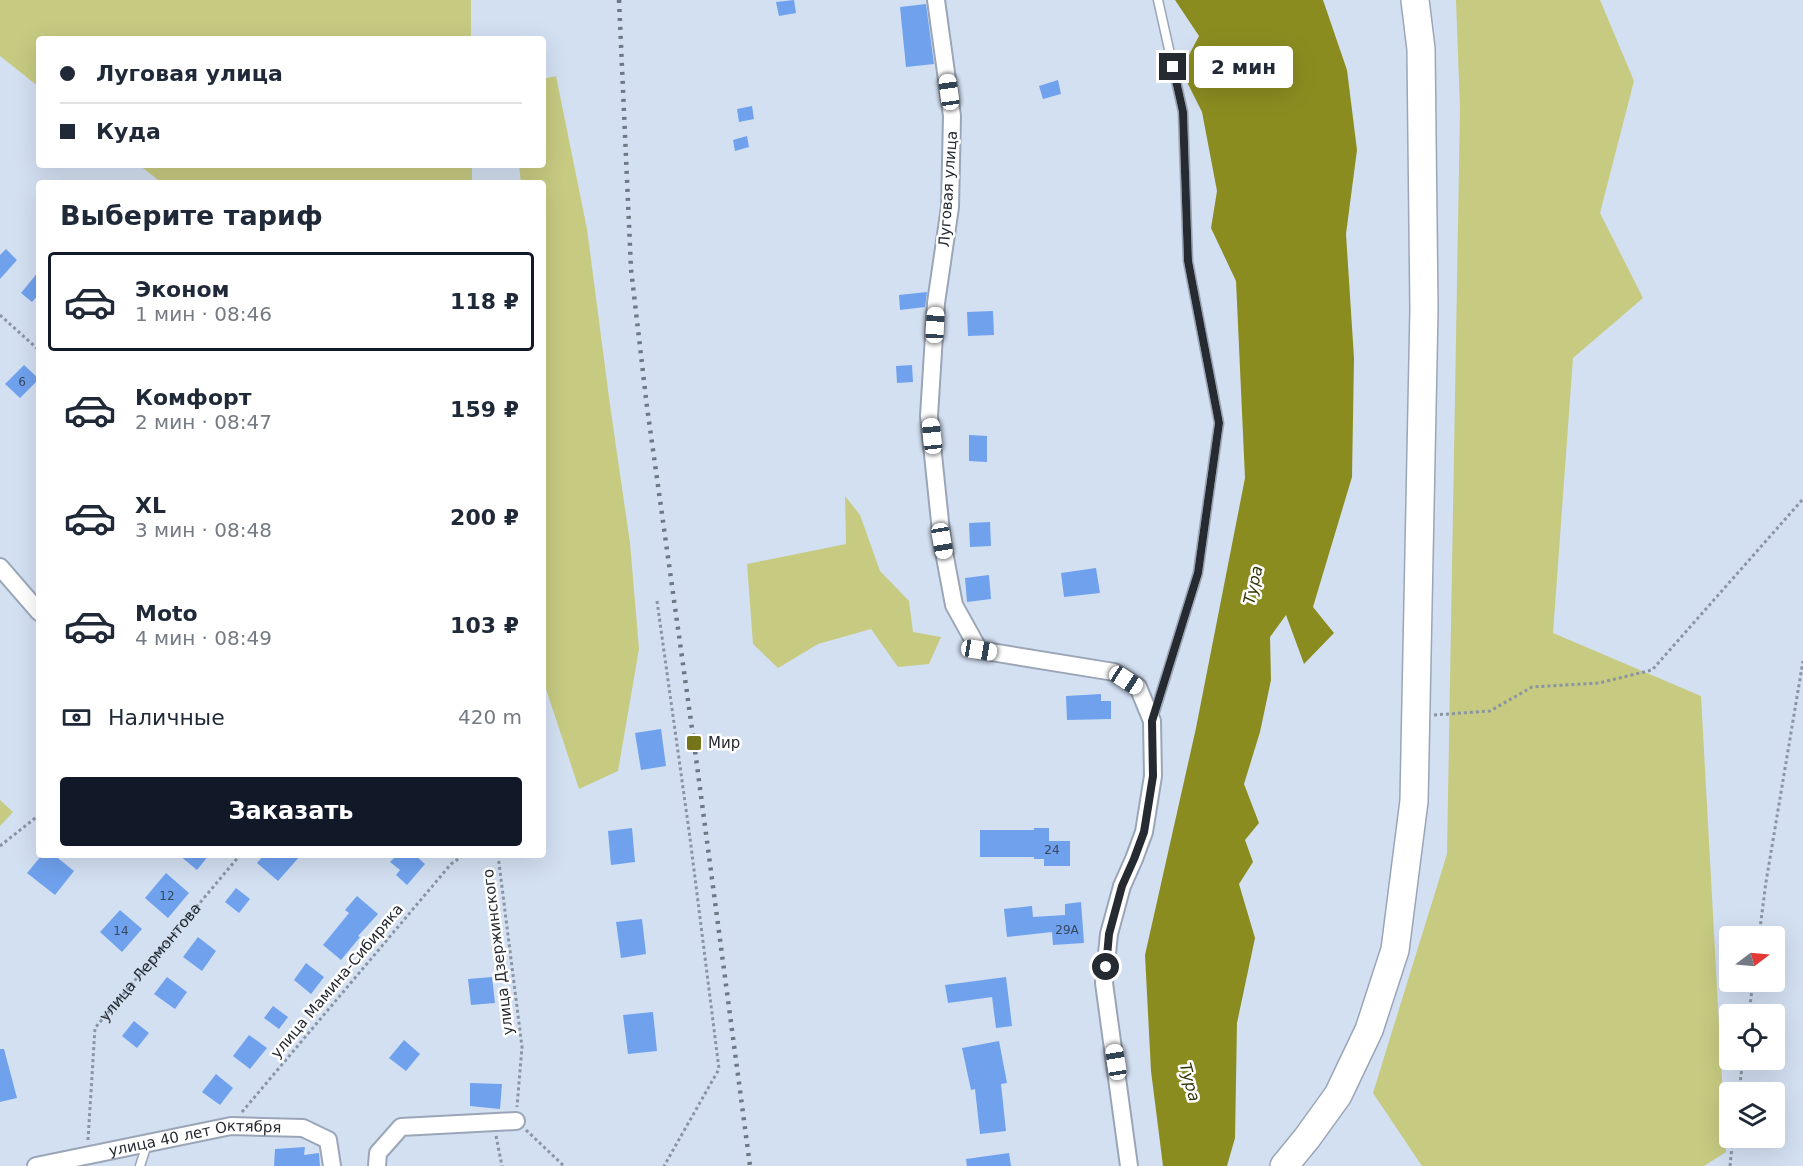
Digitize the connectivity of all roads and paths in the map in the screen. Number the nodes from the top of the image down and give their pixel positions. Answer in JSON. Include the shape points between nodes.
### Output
{"nodes":[{"id":1,"x":936,"y":0,"type":"edge"},
{"id":2,"x":1158,"y":0,"type":"edge"},
{"id":3,"x":1415,"y":0,"type":"edge"},
{"id":4,"x":0,"y":315,"type":"edge"},
{"id":5,"x":36,"y":347,"type":"edge"},
{"id":6,"x":1803,"y":499,"type":"edge"},
{"id":7,"x":0,"y":567,"type":"edge"},
{"id":8,"x":657,"y":600,"type":"dead end"},
{"id":9,"x":36,"y":609,"type":"edge"},
{"id":10,"x":1803,"y":661,"type":"edge"},
{"id":11,"x":1416,"y":716,"type":"junction"},
{"id":12,"x":1152,"y":721,"type":"junction"},
{"id":13,"x":36,"y":817,"type":"edge"},
{"id":14,"x":0,"y":846,"type":"edge"},
{"id":15,"x":237,"y":858,"type":"edge"},
{"id":16,"x":460,"y":858,"type":"edge"},
{"id":17,"x":498,"y":858,"type":"edge"},
{"id":18,"x":1760,"y":926,"type":"edge"},
{"id":19,"x":522,"y":1047,"type":"dead end"},
{"id":20,"x":516,"y":1121,"type":"dead end"},
{"id":21,"x":493,"y":1122,"type":"junction"},
{"id":22,"x":231,"y":1126,"type":"junction"},
{"id":23,"x":147,"y":1143,"type":"junction"},
{"id":24,"x":1732,"y":1148,"type":"edge"},
{"id":25,"x":87,"y":1155,"type":"junction"},
{"id":26,"x":43,"y":1165,"type":"edge"},
{"id":27,"x":140,"y":1166,"type":"edge"},
{"id":28,"x":332,"y":1166,"type":"edge"},
{"id":29,"x":377,"y":1166,"type":"edge"},
{"id":30,"x":502,"y":1166,"type":"edge"},
{"id":31,"x":664,"y":1166,"type":"edge"},
{"id":32,"x":1129,"y":1166,"type":"edge"},
{"id":33,"x":1284,"y":1166,"type":"edge"},
{"id":34,"x":1730,"y":1166,"type":"edge"}],
"edges":[{"from":1,"to":12,"type":"street","name":"Луговая улица","via":[[952,116],[950,207],[936,303],[929,416],[942,541],[954,605],[979,650],[1114,672],[1138,687]]},
{"from":2,"to":12,"type":"lane","via":[[1183,112],[1188,261],[1219,423],[1198,573]]},
{"from":3,"to":11,"type":"main road","via":[[1421,49],[1424,309]]},
{"from":4,"to":5,"type":"path"},
{"from":6,"to":11,"type":"path","via":[[1652,670],[1599,683],[1532,687],[1490,711]]},
{"from":7,"to":9,"type":"street"},
{"from":8,"to":31,"type":"path","via":[[719,1069]]},
{"from":10,"to":18,"type":"path"},
{"from":11,"to":33,"type":"main road","via":[[1414,801],[1395,950],[1369,1030],[1338,1095]]},
{"from":12,"to":32,"type":"street","name":"Луговая улица","via":[[1153,776],[1144,832],[1116,905],[1104,983]]},
{"from":13,"to":14,"type":"path"},
{"from":15,"to":25,"type":"path","name":"улица Лермонтова","via":[[95,1028]]},
{"from":16,"to":22,"type":"path","name":"улица Мамина-Сибиряка"},
{"from":17,"to":19,"type":"path","name":"улица Дзержинского"},
{"from":20,"to":21,"type":"street"},
{"from":21,"to":29,"type":"street","via":[[401,1127],[378,1153]]},
{"from":21,"to":30,"type":"path"},
{"from":22,"to":23,"type":"street","name":"улица 40 лет Октября"},
{"from":22,"to":28,"type":"street","name":"улица 40 лет Октября","via":[[303,1128],[327,1140]]},
{"from":23,"to":25,"type":"street","name":"улица 40 лет Октября"},
{"from":23,"to":27,"type":"lane"},
{"from":24,"to":34,"type":"path"},
{"from":25,"to":26,"type":"street","name":"улица 40 лет Октября"}]}
